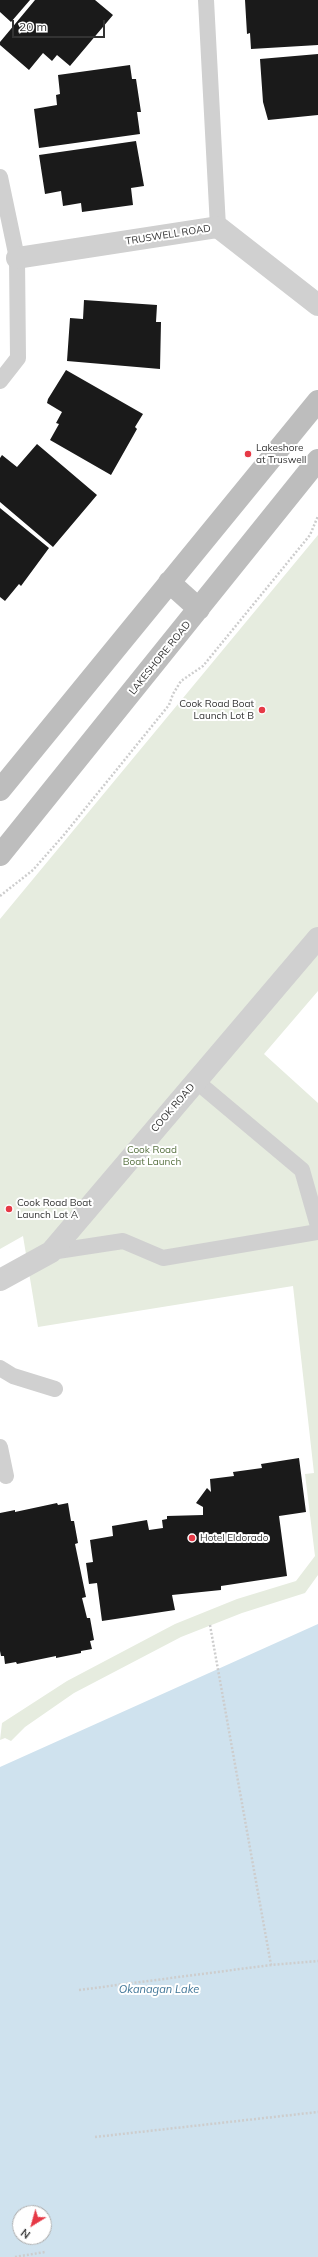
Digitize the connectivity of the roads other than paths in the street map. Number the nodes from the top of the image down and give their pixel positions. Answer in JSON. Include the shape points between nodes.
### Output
{"nodes":[{"id":1,"x":206,"y":0,"type":"edge"},
{"id":2,"x":0,"y":177,"type":"edge"},
{"id":3,"x":218,"y":227,"type":"junction"},
{"id":4,"x":17,"y":258,"type":"junction"},
{"id":5,"x":318,"y":305,"type":"edge"},
{"id":6,"x":0,"y":381,"type":"edge"},
{"id":7,"x":318,"y":401,"type":"edge"},
{"id":8,"x":318,"y":460,"type":"edge"},
{"id":9,"x":169,"y":582,"type":"junction"},
{"id":10,"x":199,"y":609,"type":"junction"},
{"id":11,"x":0,"y":790,"type":"edge"},
{"id":12,"x":0,"y":855,"type":"edge"},
{"id":13,"x":318,"y":938,"type":"edge"},
{"id":14,"x":196,"y":1081,"type":"junction"},
{"id":15,"x":302,"y":1170,"type":"junction"},
{"id":16,"x":318,"y":1183,"type":"edge"},
{"id":17,"x":318,"y":1226,"type":"edge"},
{"id":18,"x":318,"y":1232,"type":"edge"},
{"id":19,"x":51,"y":1252,"type":"junction"},
{"id":20,"x":0,"y":1280,"type":"edge"},
{"id":21,"x":0,"y":1368,"type":"edge"},
{"id":22,"x":55,"y":1389,"type":"dead end"},
{"id":23,"x":0,"y":1447,"type":"edge"},
{"id":24,"x":6,"y":1476,"type":"dead end"}],
"edges":[{"from":1,"to":3,"type":"lane"},
{"from":2,"to":4,"type":"lane"},
{"from":3,"to":4,"type":"street","name":"TRUSWELL ROAD"},
{"from":3,"to":5,"type":"street","name":"TRUSWELL ROAD"},
{"from":4,"to":6,"type":"lane","via":[[18,358]]},
{"from":7,"to":9,"type":"main road"},
{"from":8,"to":10,"type":"main road","name":"LAKESHORE ROAD"},
{"from":9,"to":10,"type":"main road"},
{"from":9,"to":11,"type":"main road"},
{"from":10,"to":12,"type":"main road","name":"LAKESHORE ROAD"},
{"from":13,"to":14,"type":"street","name":"COOK ROAD"},
{"from":14,"to":15,"type":"lane"},
{"from":14,"to":19,"type":"street","name":"COOK ROAD"},
{"from":15,"to":16,"type":"lane"},
{"from":15,"to":17,"type":"lane"},
{"from":18,"to":19,"type":"lane","via":[[163,1258],[122,1241]]},
{"from":19,"to":20,"type":"street","name":"COOK ROAD"},
{"from":21,"to":22,"type":"lane","via":[[13,1376]]},
{"from":23,"to":24,"type":"lane"}]}
